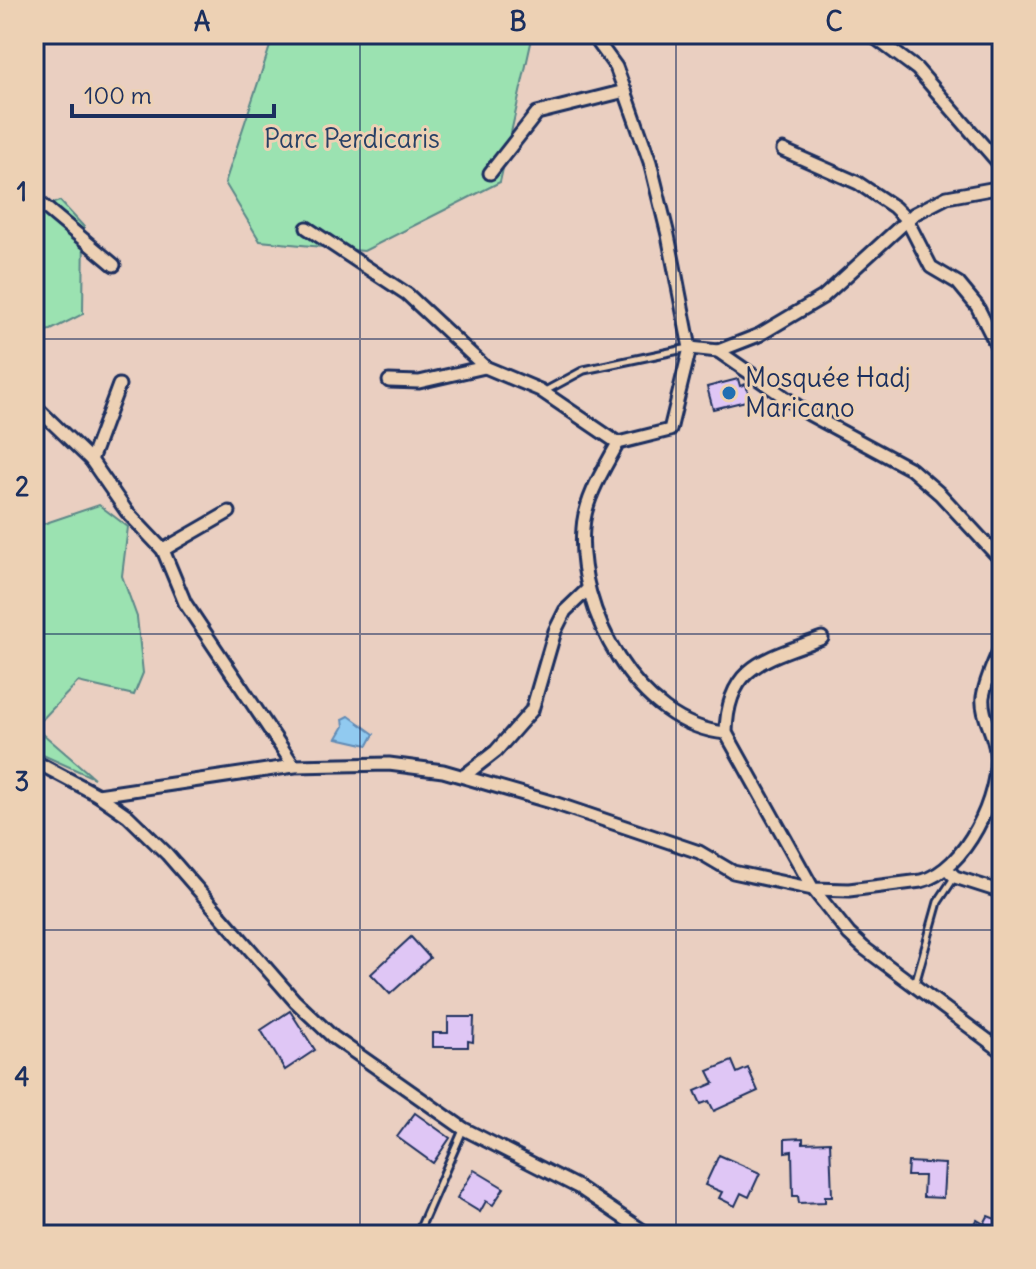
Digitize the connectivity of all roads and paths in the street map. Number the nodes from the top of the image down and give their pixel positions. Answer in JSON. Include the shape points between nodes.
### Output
{"nodes":[{"id":1,"x":592,"y":34,"type":"edge"},
{"id":2,"x":870,"y":34,"type":"edge"},
{"id":3,"x":625,"y":91,"type":"junction"},
{"id":4,"x":783,"y":150,"type":"dead end"},
{"id":5,"x":1002,"y":167,"type":"edge"},
{"id":6,"x":490,"y":173,"type":"dead end"},
{"id":7,"x":1002,"y":187,"type":"edge"},
{"id":8,"x":34,"y":198,"type":"edge"},
{"id":9,"x":907,"y":220,"type":"junction"},
{"id":10,"x":307,"y":228,"type":"dead end"},
{"id":11,"x":114,"y":265,"type":"dead end"},
{"id":12,"x":690,"y":348,"type":"junction"},
{"id":13,"x":718,"y":351,"type":"junction"},
{"id":14,"x":1002,"y":356,"type":"edge"},
{"id":15,"x":485,"y":367,"type":"junction"},
{"id":16,"x":389,"y":381,"type":"dead end"},
{"id":17,"x":119,"y":385,"type":"dead end"},
{"id":18,"x":540,"y":390,"type":"junction"},
{"id":19,"x":34,"y":405,"type":"edge"},
{"id":20,"x":618,"y":443,"type":"junction"},
{"id":21,"x":91,"y":460,"type":"junction"},
{"id":22,"x":229,"y":512,"type":"dead end"},
{"id":23,"x":163,"y":550,"type":"junction"},
{"id":24,"x":1002,"y":561,"type":"edge"},
{"id":25,"x":588,"y":589,"type":"junction"},
{"id":26,"x":822,"y":638,"type":"dead end"},
{"id":27,"x":1002,"y":644,"type":"edge"},
{"id":28,"x":726,"y":733,"type":"junction"},
{"id":29,"x":34,"y":761,"type":"edge"},
{"id":30,"x":294,"y":766,"type":"junction"},
{"id":31,"x":464,"y":776,"type":"junction"},
{"id":32,"x":98,"y":795,"type":"junction"},
{"id":33,"x":951,"y":873,"type":"junction"},
{"id":34,"x":813,"y":889,"type":"junction"},
{"id":35,"x":1002,"y":892,"type":"edge"},
{"id":36,"x":915,"y":984,"type":"junction"},
{"id":37,"x":1002,"y":1051,"type":"edge"},
{"id":38,"x":464,"y":1129,"type":"junction"},
{"id":39,"x":645,"y":1234,"type":"edge"},
{"id":40,"x":417,"y":1235,"type":"edge"}],
"edges":[{"from":1,"to":3,"type":"street","via":[[616,67]]},
{"from":2,"to":5,"type":"street","via":[[917,69]]},
{"from":3,"to":6,"type":"street","via":[[537,113]]},
{"from":3,"to":12,"type":"street","via":[[650,162]]},
{"from":4,"to":9,"type":"street","via":[[870,189]]},
{"from":7,"to":9,"type":"street","via":[[947,197]]},
{"from":8,"to":11,"type":"street"},
{"from":9,"to":13,"type":"street","via":[[823,297],[759,335]]},
{"from":9,"to":14,"type":"street","via":[[931,267],[958,283],[977,306]]},
{"from":10,"to":15,"type":"street","via":[[407,294]]},
{"from":12,"to":13,"type":"street"},
{"from":12,"to":18,"type":"lane","via":[[584,370],[550,390]]},
{"from":12,"to":20,"type":"street","via":[[670,430]]},
{"from":13,"to":24,"type":"street","via":[[809,414],[911,469]]},
{"from":15,"to":16,"type":"street","via":[[419,382]]},
{"from":15,"to":18,"type":"street"},
{"from":17,"to":21,"type":"street"},
{"from":18,"to":20,"type":"street"},
{"from":19,"to":21,"type":"street"},
{"from":20,"to":25,"type":"street","via":[[584,520]]},
{"from":21,"to":23,"type":"street","via":[[127,512]]},
{"from":22,"to":23,"type":"street"},
{"from":23,"to":30,"type":"street","via":[[185,603]]},
{"from":25,"to":28,"type":"street","via":[[640,689],[671,714]]},
{"from":25,"to":31,"type":"street","via":[[565,611],[555,631],[532,710],[496,751]]},
{"from":26,"to":28,"type":"street","via":[[750,668],[726,704]]},
{"from":27,"to":33,"type":"street","via":[[983,697],[995,745],[996,779]]},
{"from":28,"to":34,"type":"street"},
{"from":29,"to":32,"type":"street"},
{"from":30,"to":31,"type":"street","via":[[389,764]]},
{"from":30,"to":32,"type":"street"},
{"from":31,"to":34,"type":"street","via":[[699,852],[733,872]]},
{"from":32,"to":38,"type":"street","via":[[167,854],[333,1037]]},
{"from":33,"to":34,"type":"street","via":[[897,885]]},
{"from":33,"to":35,"type":"street"},
{"from":33,"to":36,"type":"lane"},
{"from":34,"to":36,"type":"street","via":[[849,934]]},
{"from":36,"to":37,"type":"street"},
{"from":38,"to":39,"type":"street","via":[[578,1187]]},
{"from":38,"to":40,"type":"lane"}]}
